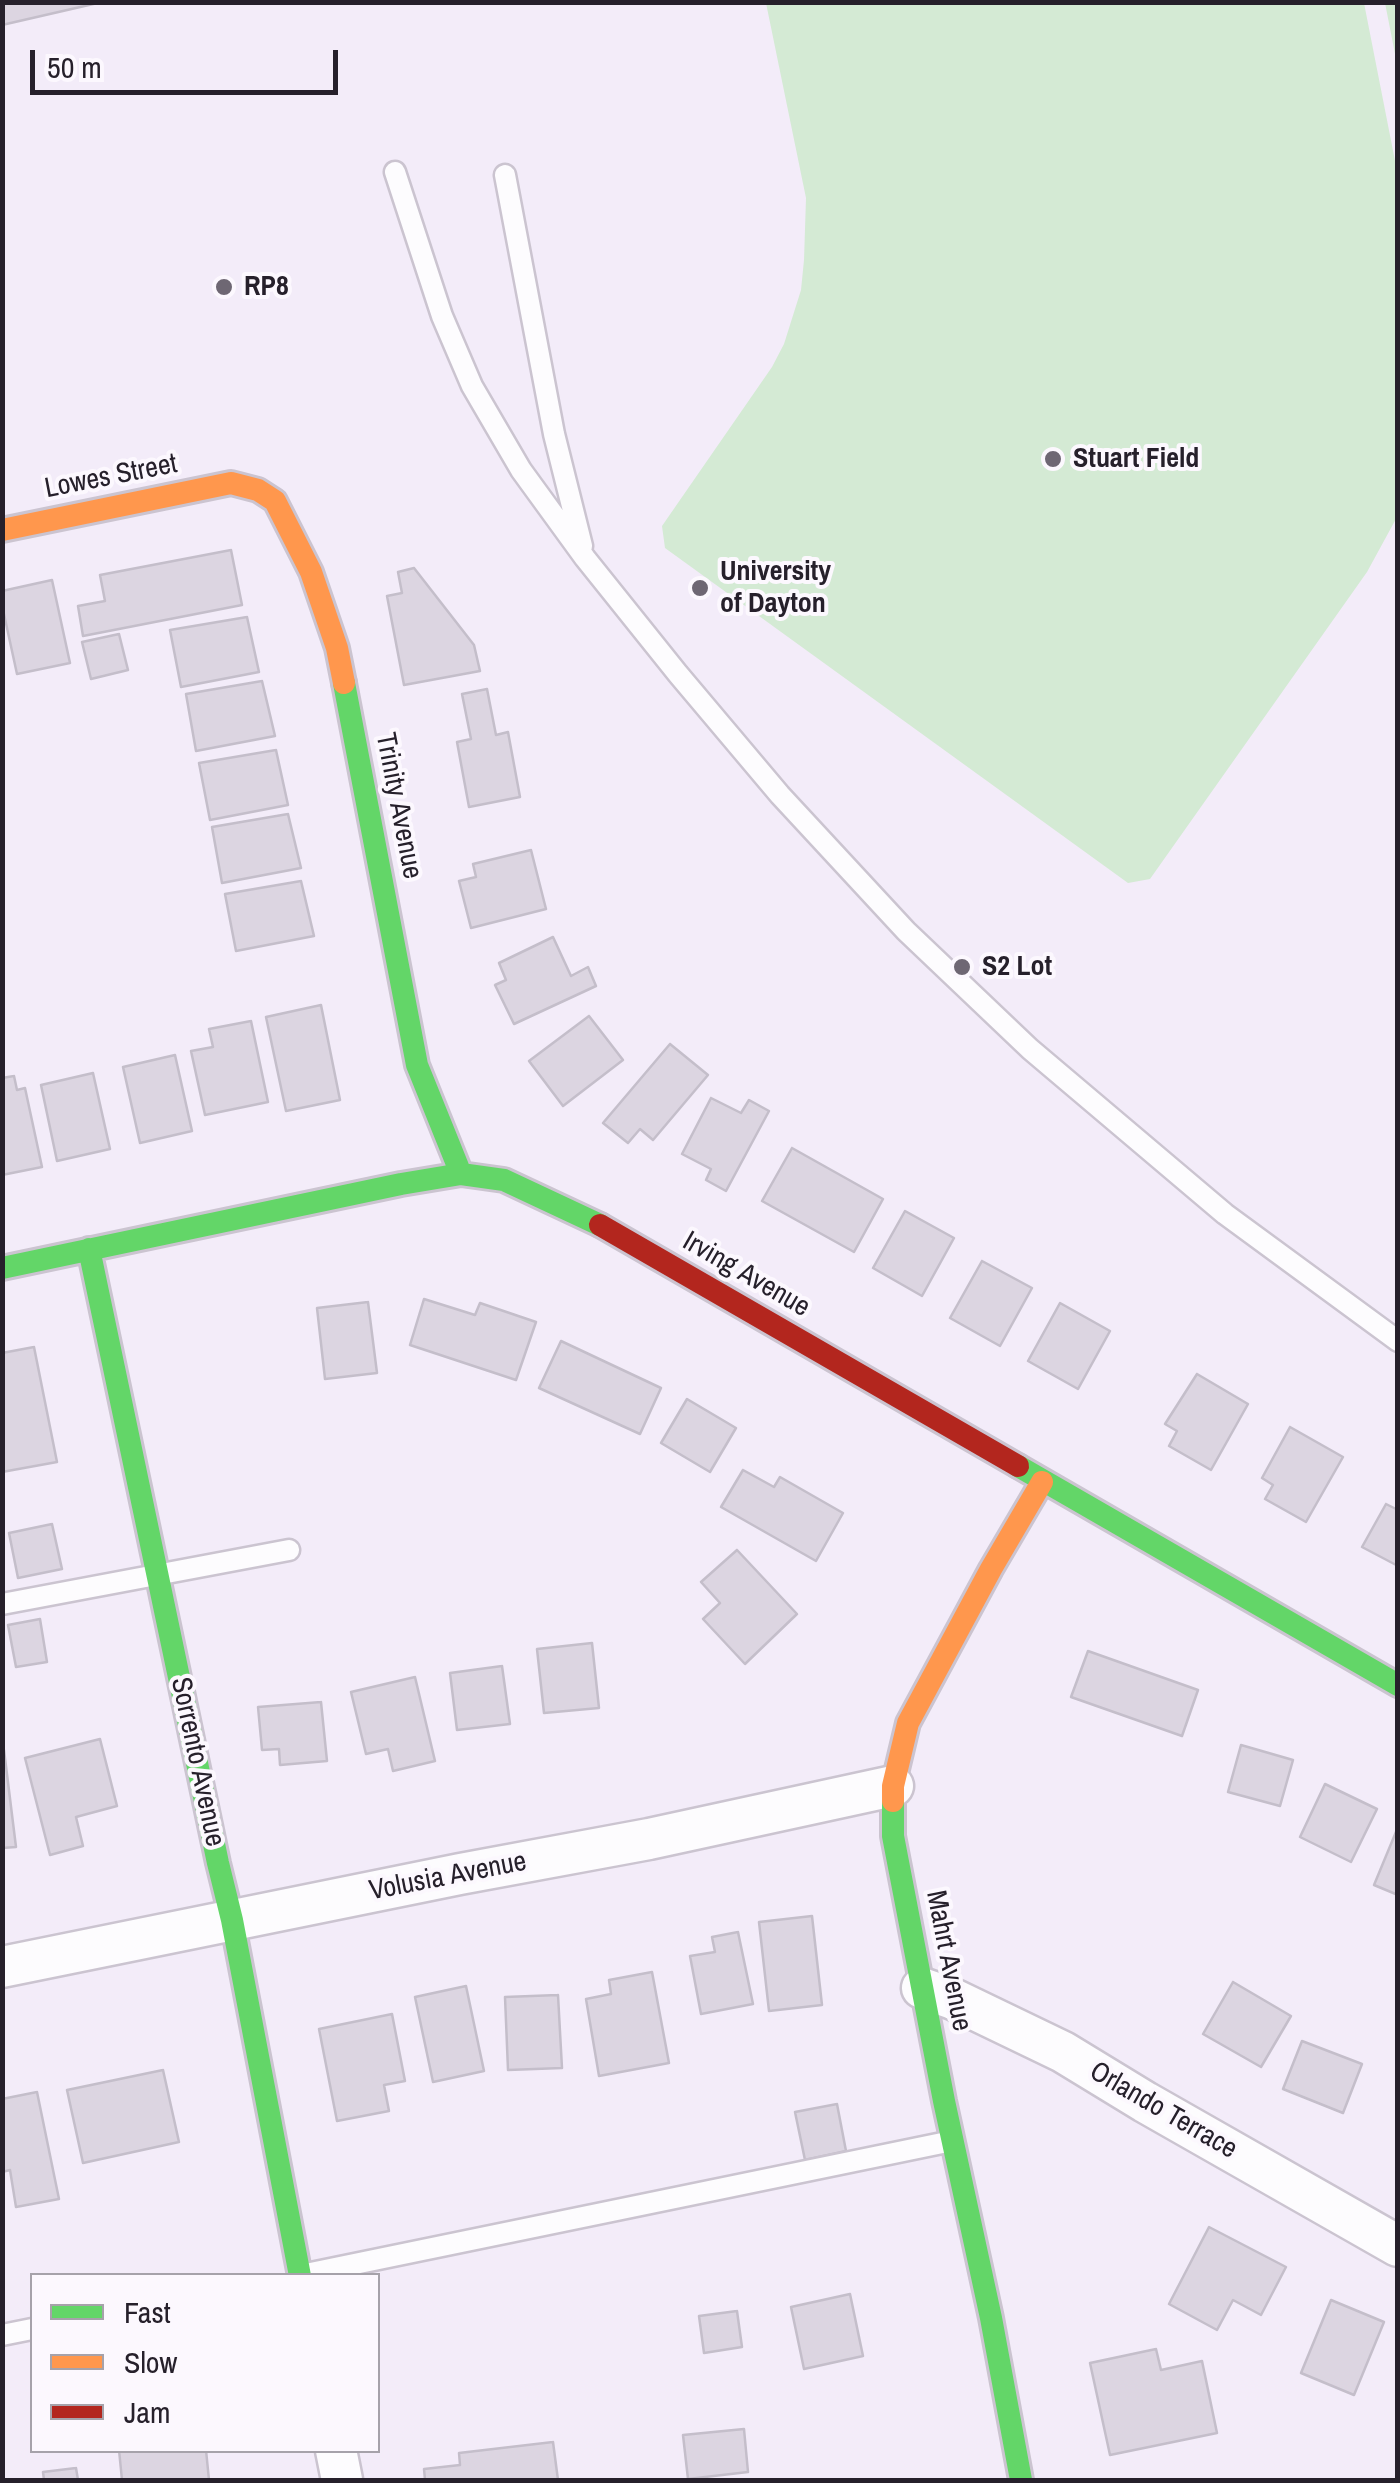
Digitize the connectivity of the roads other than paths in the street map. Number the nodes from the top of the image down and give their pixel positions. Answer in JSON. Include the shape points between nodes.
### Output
{"nodes":[{"id":1,"x":395,"y":172,"type":"dead end"},
{"id":2,"x":506,"y":175,"type":"dead end"},
{"id":3,"x":231,"y":484,"type":"joint"},
{"id":4,"x":2,"y":530,"type":"edge"},
{"id":5,"x":585,"y":558,"type":"junction"},
{"id":6,"x":461,"y":1174,"type":"junction"},
{"id":7,"x":89,"y":1249,"type":"junction"},
{"id":8,"x":2,"y":1268,"type":"edge"},
{"id":9,"x":1398,"y":1341,"type":"edge"},
{"id":10,"x":1042,"y":1482,"type":"junction"},
{"id":11,"x":289,"y":1550,"type":"dead end"},
{"id":12,"x":159,"y":1575,"type":"junction"},
{"id":13,"x":2,"y":1604,"type":"edge"},
{"id":14,"x":1398,"y":1685,"type":"edge"},
{"id":15,"x":893,"y":1786,"type":"junction"},
{"id":16,"x":232,"y":1920,"type":"junction"},
{"id":17,"x":2,"y":1967,"type":"edge"},
{"id":18,"x":922,"y":1988,"type":"junction"},
{"id":19,"x":952,"y":2141,"type":"junction"},
{"id":20,"x":1398,"y":2246,"type":"edge"},
{"id":21,"x":300,"y":2273,"type":"edge"},
{"id":22,"x":310,"y":2273,"type":"edge"},
{"id":23,"x":30,"y":2329,"type":"edge"},
{"id":24,"x":2,"y":2335,"type":"edge"},
{"id":25,"x":337,"y":2453,"type":"edge"},
{"id":26,"x":342,"y":2480,"type":"edge"},
{"id":27,"x":1021,"y":2480,"type":"edge"}],
"edges":[{"from":1,"to":5,"type":"lane","via":[[472,386],[521,470]]},
{"from":2,"to":5,"type":"lane","via":[[554,434]]},
{"from":3,"to":4,"type":"street","name":"Lowes Street"},
{"from":3,"to":6,"type":"street","name":"Trinity Avenue","via":[[275,501],[312,572],[337,648],[418,1065]]},
{"from":5,"to":9,"type":"lane","via":[[780,795],[906,930],[1030,1048],[1225,1214]]},
{"from":6,"to":7,"type":"street","name":"Irving Avenue"},
{"from":6,"to":10,"type":"street","name":"Irving Avenue","via":[[504,1180],[603,1227]]},
{"from":7,"to":8,"type":"street","name":"Irving Avenue"},
{"from":7,"to":12,"type":"street","name":"Sorrento Avenue"},
{"from":10,"to":14,"type":"street","name":"Irving Avenue"},
{"from":10,"to":15,"type":"street","name":"Mahrt Avenue","via":[[908,1723]]},
{"from":11,"to":12,"type":"lane"},
{"from":12,"to":13,"type":"lane"},
{"from":12,"to":16,"type":"street","name":"Sorrento Avenue"},
{"from":15,"to":16,"type":"street","name":"Volusia Avenue"},
{"from":15,"to":18,"type":"street","name":"Mahrt Avenue","via":[[893,1836]]},
{"from":16,"to":17,"type":"street","name":"Volusia Avenue"},
{"from":16,"to":21,"type":"street","name":"Sorrento Avenue"},
{"from":18,"to":19,"type":"street","name":"Mahrt Avenue"},
{"from":18,"to":20,"type":"street","name":"Orlando Terrace","via":[[1064,2052]]},
{"from":19,"to":22,"type":"lane"},
{"from":19,"to":27,"type":"street","name":"Mahrt Avenue"},
{"from":23,"to":24,"type":"lane"},
{"from":25,"to":26,"type":"street"}]}
